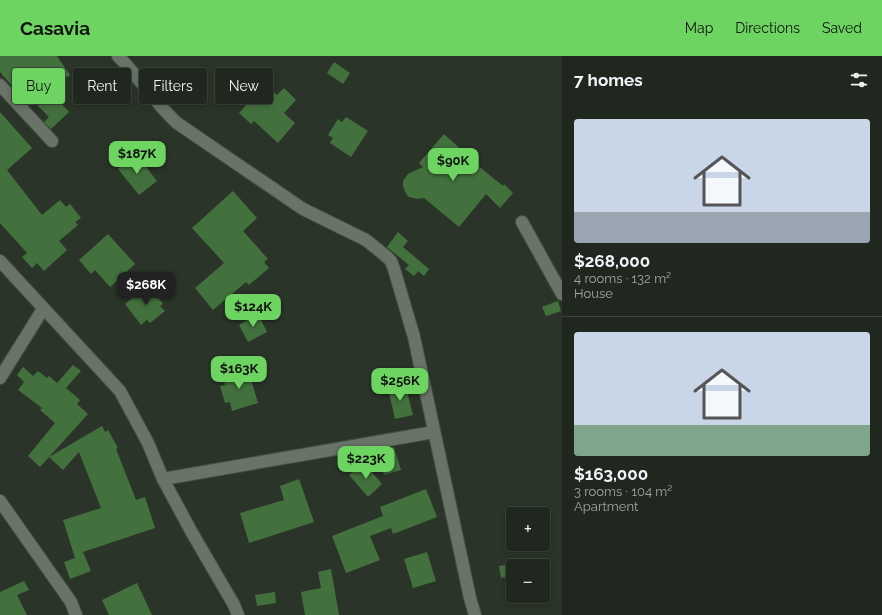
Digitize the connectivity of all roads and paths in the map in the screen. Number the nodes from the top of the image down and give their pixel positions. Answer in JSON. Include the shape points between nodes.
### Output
{"nodes":[{"id":1,"x":118,"y":56,"type":"edge"},
{"id":2,"x":0,"y":85,"type":"edge"},
{"id":3,"x":52,"y":141,"type":"dead end"},
{"id":4,"x":522,"y":222,"type":"dead end"},
{"id":5,"x":0,"y":261,"type":"edge"},
{"id":6,"x":562,"y":294,"type":"edge"},
{"id":7,"x":43,"y":309,"type":"junction"},
{"id":8,"x":0,"y":378,"type":"edge"},
{"id":9,"x":434,"y":432,"type":"junction"},
{"id":10,"x":163,"y":479,"type":"junction"},
{"id":11,"x":0,"y":501,"type":"edge"},
{"id":12,"x":76,"y":615,"type":"edge"},
{"id":13,"x":238,"y":615,"type":"edge"},
{"id":14,"x":475,"y":615,"type":"edge"}],
"edges":[{"from":1,"to":9,"type":"street","via":[[165,112],[182,127],[303,209],[366,240],[391,261],[414,337]]},
{"from":2,"to":3,"type":"street"},
{"from":4,"to":6,"type":"street"},
{"from":5,"to":7,"type":"street"},
{"from":7,"to":8,"type":"street"},
{"from":7,"to":10,"type":"street","via":[[120,391],[148,443]]},
{"from":9,"to":10,"type":"street"},
{"from":9,"to":14,"type":"street"},
{"from":10,"to":13,"type":"street"},
{"from":11,"to":12,"type":"street","via":[[71,602]]}]}
